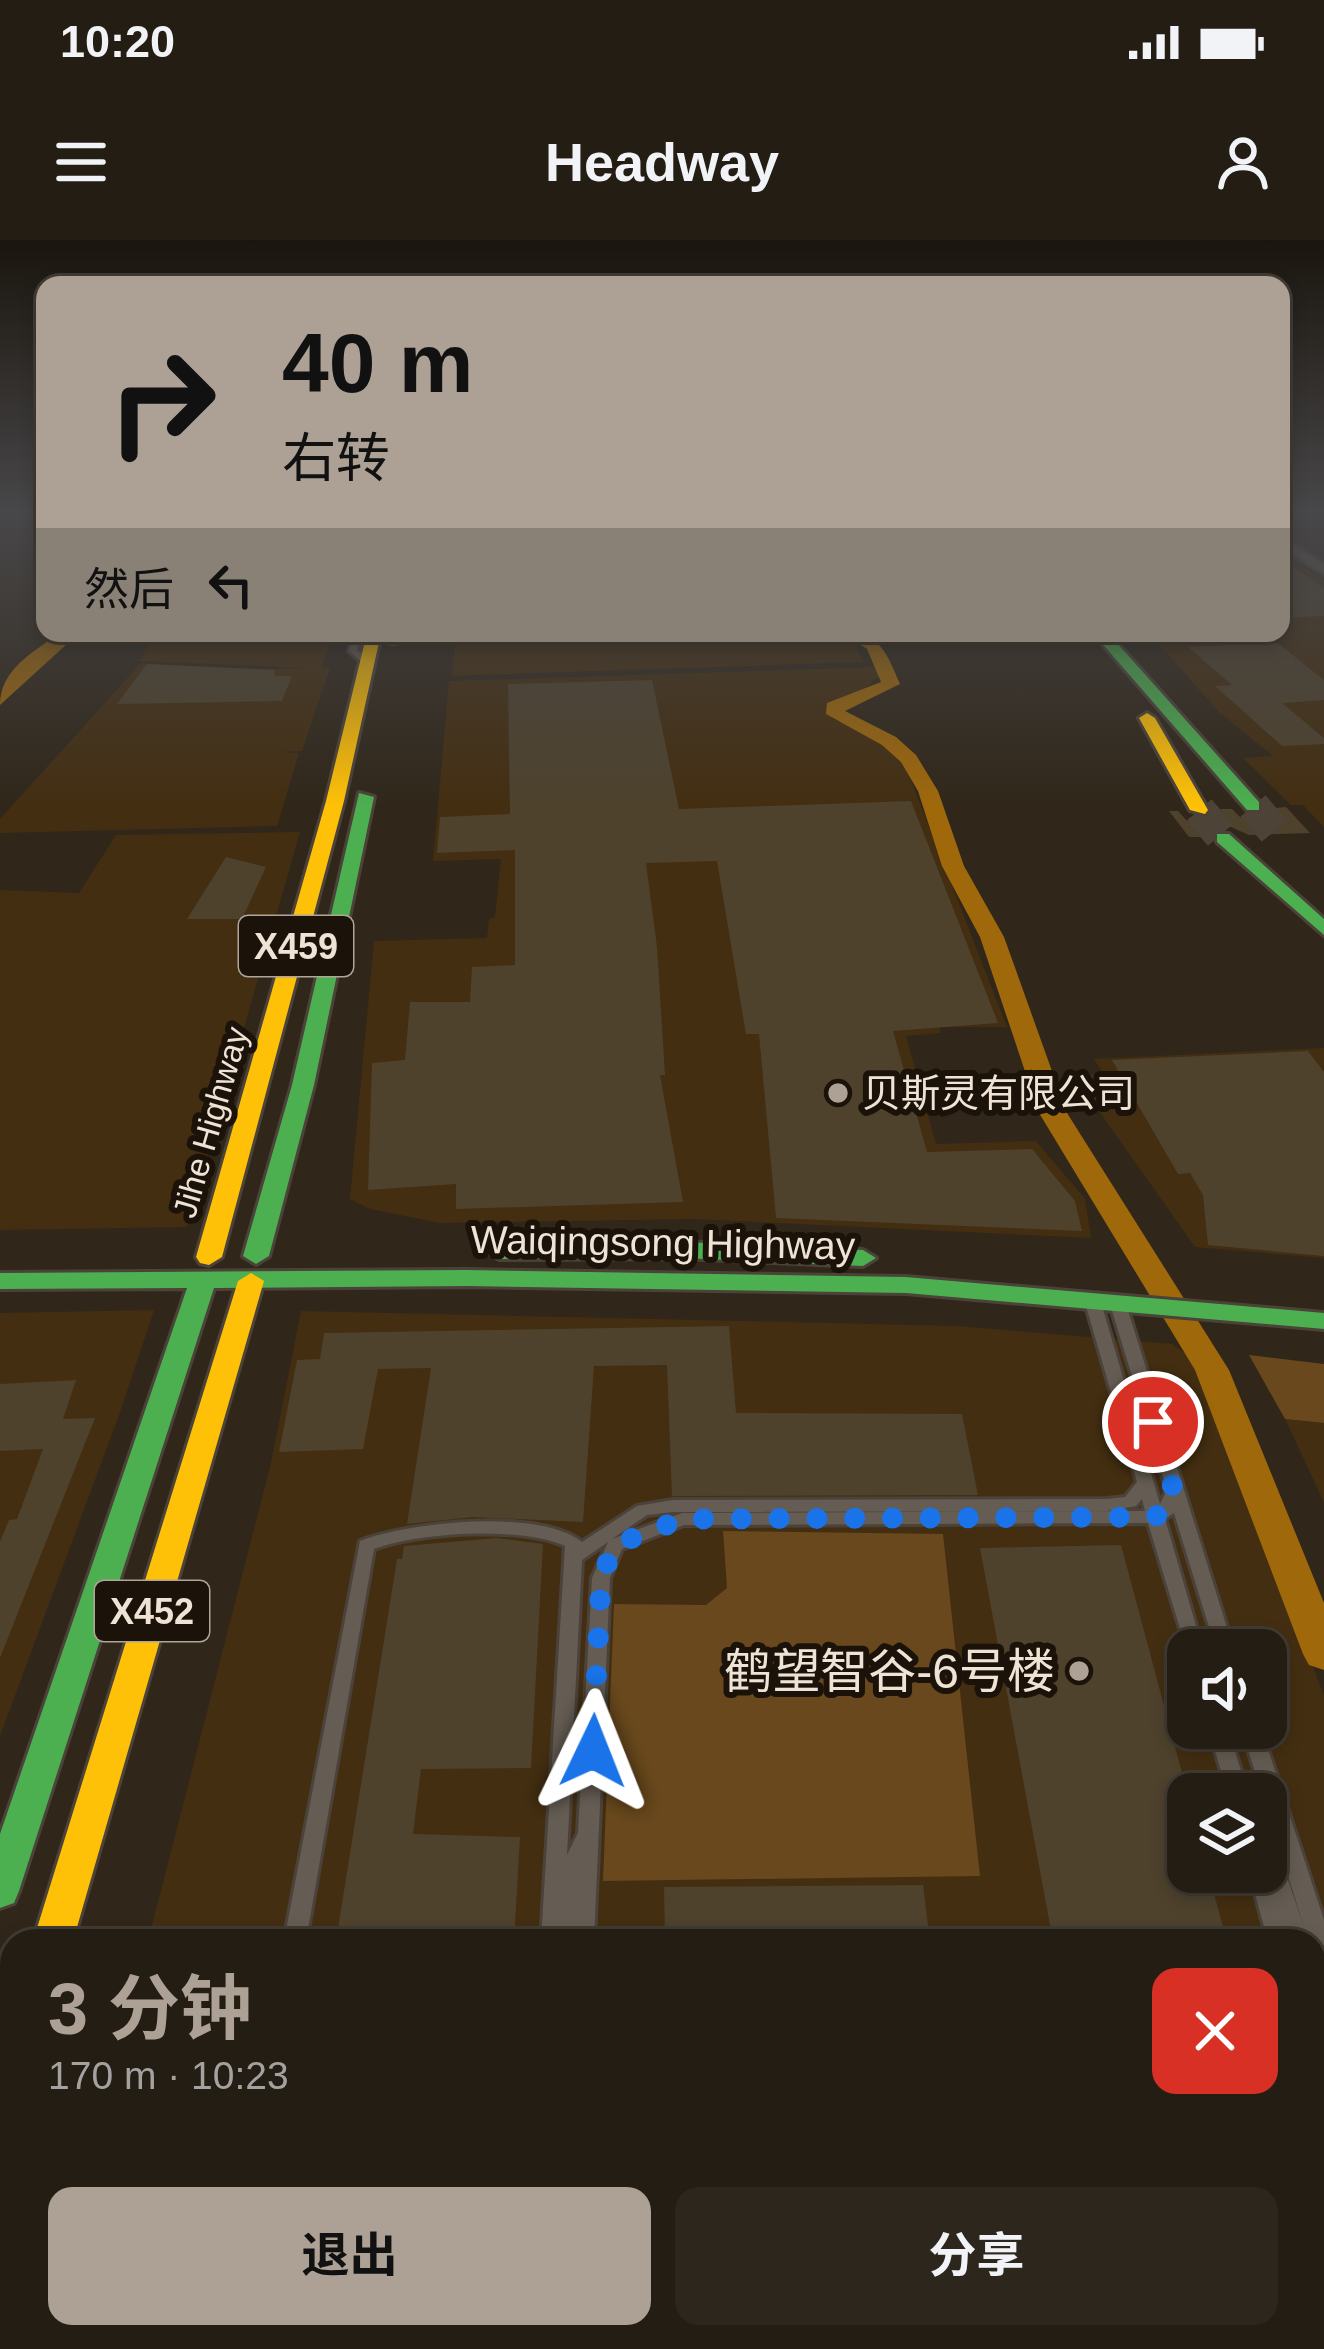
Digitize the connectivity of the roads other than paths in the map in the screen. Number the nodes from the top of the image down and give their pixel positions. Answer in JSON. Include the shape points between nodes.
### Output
{"nodes":[{"id":1,"x":355,"y":642,"type":"edge"},
{"id":2,"x":385,"y":642,"type":"edge"},
{"id":3,"x":390,"y":642,"type":"edge"},
{"id":4,"x":1084,"y":642,"type":"edge"},
{"id":5,"x":1108,"y":642,"type":"edge"},
{"id":6,"x":367,"y":662,"type":"junction"},
{"id":7,"x":1253,"y":806,"type":"tunnel mouth"},
{"id":8,"x":1199,"y":810,"type":"tunnel mouth"},
{"id":9,"x":1223,"y":838,"type":"tunnel mouth"},
{"id":10,"x":1324,"y":928,"type":"edge"},
{"id":11,"x":0,"y":1258,"type":"edge"},
{"id":12,"x":254,"y":1268,"type":"junction"},
{"id":13,"x":206,"y":1269,"type":"junction"},
{"id":14,"x":0,"y":1281,"type":"edge"},
{"id":15,"x":1118,"y":1294,"type":"junction"},
{"id":16,"x":1324,"y":1321,"type":"edge"},
{"id":17,"x":1144,"y":1485,"type":"junction"},
{"id":18,"x":1174,"y":1491,"type":"junction"},
{"id":19,"x":1154,"y":1517,"type":"junction"},
{"id":20,"x":576,"y":1555,"type":"junction"},
{"id":21,"x":1188,"y":1629,"type":"edge"},
{"id":22,"x":1218,"y":1629,"type":"edge"},
{"id":23,"x":1258,"y":1749,"type":"edge"},
{"id":24,"x":589,"y":1828,"type":"junction"},
{"id":25,"x":0,"y":1892,"type":"edge"},
{"id":26,"x":1266,"y":1893,"type":"edge"},
{"id":27,"x":1282,"y":1893,"type":"edge"},
{"id":28,"x":56,"y":1929,"type":"edge"},
{"id":29,"x":297,"y":1929,"type":"edge"},
{"id":30,"x":553,"y":1929,"type":"edge"},
{"id":31,"x":568,"y":1929,"type":"edge"},
{"id":32,"x":584,"y":1929,"type":"edge"},
{"id":33,"x":1276,"y":1929,"type":"edge"},
{"id":34,"x":1294,"y":1929,"type":"edge"},
{"id":35,"x":1316,"y":1929,"type":"edge"}],
"edges":[{"from":1,"to":6,"type":"lane","via":[[352,651]]},
{"from":2,"to":6,"type":"main road","name":"Jihe Highway","number":"X459"},
{"from":3,"to":12,"type":"main road","name":"Jihe Highway","number":"X459","via":[[365,801]]},
{"from":4,"to":8,"type":"main road","via":[[1154,726]]},
{"from":5,"to":7,"type":"main road"},
{"from":6,"to":13,"type":"main road","name":"Jihe Highway","number":"X459"},
{"from":9,"to":10,"type":"main road"},
{"from":11,"to":13,"type":"main road","name":"Waiqingsong Highway"},
{"from":12,"to":13,"type":"main road","name":"Waiqingsong Highway"},
{"from":12,"to":15,"type":"main road","name":"Waiqingsong Highway"},
{"from":12,"to":15,"type":"main road","name":"Waiqingsong Highway","via":[[683,1250]]},
{"from":12,"to":28,"type":"main road","number":"X452"},
{"from":13,"to":14,"type":"main road","name":"Waiqingsong Highway"},
{"from":13,"to":25,"type":"main road","number":"X452"},
{"from":15,"to":16,"type":"main road","name":"Waiqingsong Highway"},
{"from":15,"to":17,"type":"lane"},
{"from":15,"to":18,"type":"lane"},
{"from":17,"to":19,"type":"lane"},
{"from":17,"to":20,"type":"lane","via":[[1130,1502],[1107,1505],[643,1510]]},
{"from":18,"to":19,"type":"lane"},
{"from":18,"to":22,"type":"lane"},
{"from":19,"to":21,"type":"lane"},
{"from":19,"to":24,"type":"lane","via":[[682,1519],[615,1545],[601,1578]]},
{"from":20,"to":29,"type":"lane","via":[[562,1534],[542,1531],[386,1534],[366,1545]]},
{"from":20,"to":30,"type":"lane"},
{"from":23,"to":35,"type":"lane"},
{"from":24,"to":31,"type":"lane","via":[[572,1871]]},
{"from":24,"to":32,"type":"lane"},
{"from":26,"to":33,"type":"lane"},
{"from":27,"to":34,"type":"lane"}]}
